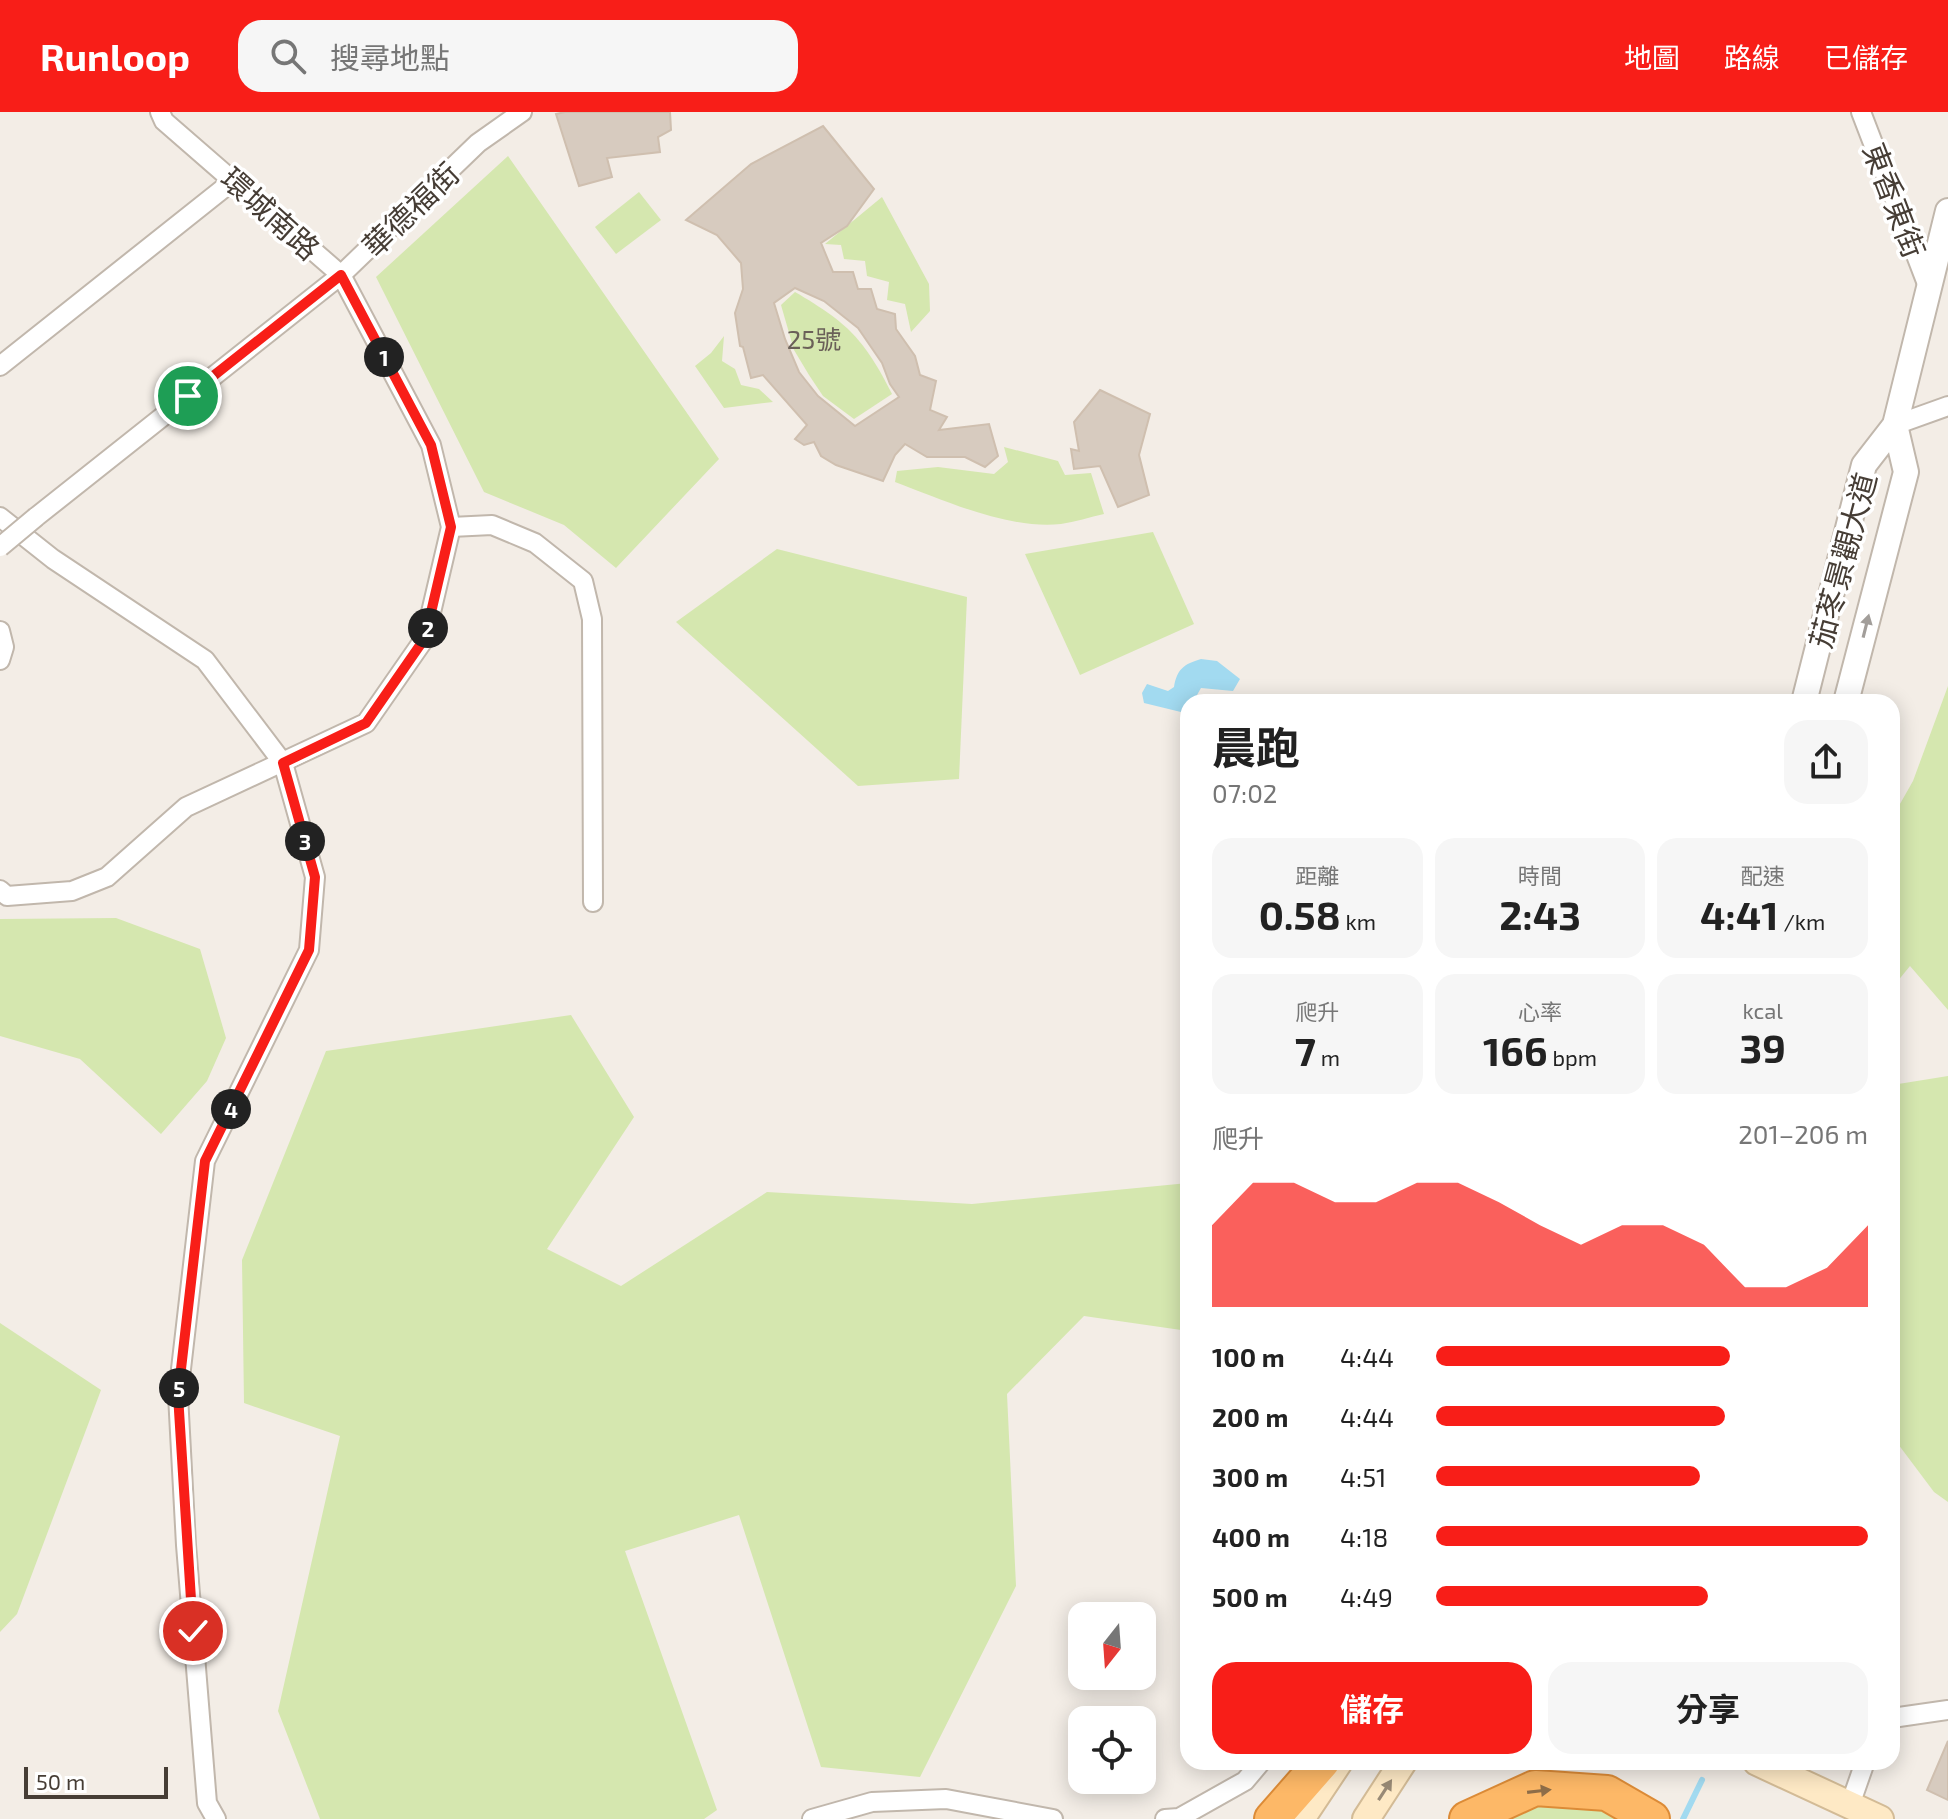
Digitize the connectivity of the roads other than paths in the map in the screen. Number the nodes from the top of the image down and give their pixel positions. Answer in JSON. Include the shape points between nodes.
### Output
{"nodes":[{"id":1,"x":160,"y":112,"type":"edge"},
{"id":2,"x":522,"y":112,"type":"edge"},
{"id":3,"x":1861,"y":112,"type":"edge"},
{"id":4,"x":234,"y":180,"type":"junction"},
{"id":5,"x":1948,"y":211,"type":"edge"},
{"id":6,"x":341,"y":275,"type":"junction"},
{"id":7,"x":1929,"y":289,"type":"junction"},
{"id":8,"x":0,"y":366,"type":"edge"},
{"id":9,"x":1948,"y":406,"type":"edge"},
{"id":10,"x":1895,"y":425,"type":"junction"},
{"id":11,"x":0,"y":517,"type":"edge"},
{"id":12,"x":451,"y":527,"type":"junction"},
{"id":13,"x":0,"y":547,"type":"edge"},
{"id":14,"x":0,"y":631,"type":"edge"},
{"id":15,"x":0,"y":660,"type":"edge"},
{"id":16,"x":1806,"y":694,"type":"edge"},
{"id":17,"x":1848,"y":694,"type":"edge"},
{"id":18,"x":283,"y":763,"type":"junction"},
{"id":19,"x":0,"y":890,"type":"edge"},
{"id":20,"x":593,"y":902,"type":"dead end"},
{"id":21,"x":1948,"y":1710,"type":"edge"},
{"id":22,"x":1900,"y":1717,"type":"edge"},
{"id":23,"x":1254,"y":1770,"type":"edge"},
{"id":24,"x":1315,"y":1770,"type":"edge"},
{"id":25,"x":1334,"y":1770,"type":"edge"},
{"id":26,"x":1398,"y":1770,"type":"edge"},
{"id":27,"x":1774,"y":1770,"type":"edge"},
{"id":28,"x":1862,"y":1770,"type":"edge"},
{"id":29,"x":1850,"y":1805,"type":"junction"},
{"id":30,"x":216,"y":1819,"type":"edge"},
{"id":31,"x":812,"y":1819,"type":"edge"},
{"id":32,"x":1053,"y":1819,"type":"edge"},
{"id":33,"x":1165,"y":1819,"type":"edge"},
{"id":34,"x":1272,"y":1819,"type":"edge"},
{"id":35,"x":1301,"y":1819,"type":"edge"},
{"id":36,"x":1366,"y":1819,"type":"edge"},
{"id":37,"x":1467,"y":1819,"type":"edge"},
{"id":38,"x":1652,"y":1819,"type":"edge"},
{"id":39,"x":1880,"y":1819,"type":"edge"}],
"edges":[{"from":1,"to":4,"type":"street","name":"環城南路"},
{"from":2,"to":6,"type":"street","name":"華德福街","via":[[478,143]]},
{"from":3,"to":7,"type":"street","name":"東香東街"},
{"from":4,"to":6,"type":"street","name":"環城南路"},
{"from":4,"to":8,"type":"street"},
{"from":5,"to":7,"type":"street","name":"茄苳景觀大道"},
{"from":6,"to":12,"type":"street","name":"環城南路","via":[[431,445]]},
{"from":6,"to":13,"type":"street","name":"華德福街","bridge":true},
{"from":7,"to":10,"type":"street","name":"茄苳景觀大道"},
{"from":9,"to":10,"type":"street"},
{"from":10,"to":16,"type":"street","name":"茄苳景觀大道","via":[[1864,465]]},
{"from":17,"to":10,"type":"street","name":"茄苳景觀大道","one_way":true,"via":[[1906,472]]},
{"from":11,"to":18,"type":"street","via":[[53,559],[205,660]]},
{"from":12,"to":18,"type":"street","name":"環城南路","via":[[425,638],[366,723]]},
{"from":12,"to":20,"type":"street","via":[[492,525],[535,543],[583,581],[592,619]]},
{"from":14,"to":15,"type":"street"},
{"from":18,"to":19,"type":"street","name":"環城南路","via":[[186,807],[107,877],[72,891],[7,896]]},
{"from":18,"to":30,"type":"street","via":[[315,877],[309,950],[205,1161],[178,1395],[207,1803]]},
{"from":21,"to":22,"type":"street"},
{"from":23,"to":33,"type":"street","via":[[1245,1781],[1179,1818]]},
{"from":24,"to":34,"type":"highway"},
{"from":25,"to":35,"type":"main road"},
{"from":36,"to":26,"type":"main road","one_way":true},
{"from":27,"to":29,"type":"main road"},
{"from":28,"to":29,"type":"street"},
{"from":29,"to":39,"type":"main road"},
{"from":31,"to":32,"type":"street","via":[[872,1802],[946,1799]]},
{"from":37,"to":38,"type":"highway","one_way":true,"via":[[1535,1788],[1607,1793]]}]}
